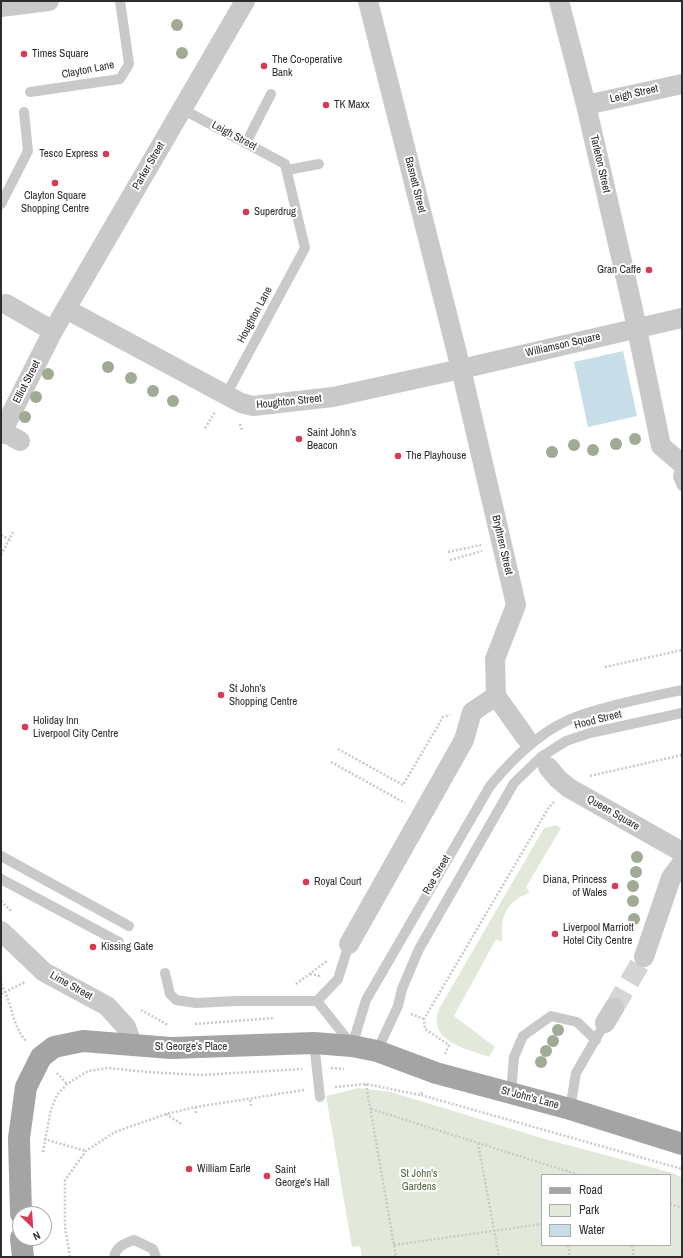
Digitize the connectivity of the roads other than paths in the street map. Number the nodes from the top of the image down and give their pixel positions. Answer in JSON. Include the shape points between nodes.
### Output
{"nodes":[{"id":1,"x":49,"y":1,"type":"edge"},
{"id":2,"x":120,"y":1,"type":"edge"},
{"id":3,"x":246,"y":1,"type":"edge"},
{"id":4,"x":368,"y":1,"type":"edge"},
{"id":5,"x":559,"y":1,"type":"edge"},
{"id":6,"x":1,"y":6,"type":"edge"},
{"id":7,"x":682,"y":84,"type":"edge"},
{"id":8,"x":30,"y":92,"type":"dead end"},
{"id":9,"x":271,"y":94,"type":"dead end"},
{"id":10,"x":586,"y":105,"type":"junction"},
{"id":11,"x":182,"y":109,"type":"junction"},
{"id":12,"x":24,"y":112,"type":"dead end"},
{"id":13,"x":246,"y":143,"type":"junction"},
{"id":14,"x":319,"y":164,"type":"dead end"},
{"id":15,"x":286,"y":167,"type":"junction"},
{"id":16,"x":1,"y":204,"type":"edge"},
{"id":17,"x":6,"y":304,"type":"dead end"},
{"id":18,"x":66,"y":309,"type":"junction"},
{"id":19,"x":682,"y":318,"type":"edge"},
{"id":20,"x":637,"y":328,"type":"junction"},
{"id":21,"x":53,"y":331,"type":"junction"},
{"id":22,"x":461,"y":369,"type":"junction"},
{"id":23,"x":226,"y":394,"type":"junction"},
{"id":24,"x":2,"y":433,"type":"edge"},
{"id":25,"x":20,"y":441,"type":"dead end"},
{"id":26,"x":681,"y":462,"type":"edge"},
{"id":27,"x":682,"y":486,"type":"edge"},
{"id":28,"x":682,"y":690,"type":"edge"},
{"id":29,"x":496,"y":696,"type":"junction"},
{"id":30,"x":682,"y":713,"type":"edge"},
{"id":31,"x":555,"y":728,"type":"joint"},
{"id":32,"x":526,"y":738,"type":"dead end"},
{"id":33,"x":548,"y":767,"type":"dead end"},
{"id":34,"x":528,"y":768,"type":"joint"},
{"id":35,"x":682,"y":852,"type":"edge"},
{"id":36,"x":4,"y":858,"type":"edge"},
{"id":37,"x":682,"y":863,"type":"edge"},
{"id":38,"x":1,"y":879,"type":"edge"},
{"id":39,"x":129,"y":926,"type":"dead end"},
{"id":40,"x":1,"y":931,"type":"edge"},
{"id":41,"x":119,"y":942,"type":"dead end"},
{"id":42,"x":349,"y":944,"type":"joint"},
{"id":43,"x":644,"y":957,"type":"tunnel mouth"},
{"id":44,"x":165,"y":973,"type":"dead end"},
{"id":45,"x":317,"y":1001,"type":"junction"},
{"id":46,"x":314,"y":1043,"type":"junction"},
{"id":47,"x":132,"y":1046,"type":"junction"},
{"id":48,"x":352,"y":1046,"type":"junction"},
{"id":49,"x":377,"y":1051,"type":"junction"},
{"id":50,"x":320,"y":1092,"type":"road end"},
{"id":51,"x":511,"y":1093,"type":"junction"},
{"id":52,"x":570,"y":1109,"type":"junction"},
{"id":53,"x":682,"y":1144,"type":"edge"},
{"id":54,"x":21,"y":1206,"type":"edge"},
{"id":55,"x":22,"y":1246,"type":"edge"},
{"id":56,"x":23,"y":1257,"type":"edge"},
{"id":57,"x":114,"y":1257,"type":"edge"},
{"id":58,"x":156,"y":1257,"type":"edge"}],
"edges":[{"from":1,"to":6,"type":"street"},
{"from":2,"to":8,"type":"lane","name":"Clayton Lane","via":[[129,64],[120,79]]},
{"from":3,"to":11,"type":"street","name":"Parker Street"},
{"from":4,"to":22,"type":"street","name":"Basnett Street"},
{"from":5,"to":10,"type":"street","name":"Tarleton Street"},
{"from":7,"to":10,"type":"street","name":"Leigh Street"},
{"from":9,"to":13,"type":"lane"},
{"from":10,"to":20,"type":"street","name":"Tarleton Street"},
{"from":11,"to":13,"type":"lane","name":"Leigh Street"},
{"from":11,"to":18,"type":"street","name":"Parker Street"},
{"from":12,"to":16,"type":"lane","via":[[28,151]]},
{"from":13,"to":15,"type":"lane","name":"Leigh Street"},
{"from":14,"to":15,"type":"lane"},
{"from":15,"to":23,"type":"lane","name":"Houghton Lane","via":[[305,248]]},
{"from":17,"to":21,"type":"street"},
{"from":18,"to":21,"type":"street","name":"Parker Street"},
{"from":18,"to":23,"type":"street","name":"Houghton Street"},
{"from":19,"to":20,"type":"street","name":"Williamson Square"},
{"from":20,"to":22,"type":"street","name":"Williamson Square"},
{"from":20,"to":26,"type":"street","via":[[661,446]]},
{"from":21,"to":24,"type":"street","name":"Elliot Street"},
{"from":22,"to":23,"type":"street","name":"Houghton Street","via":[[333,397],[267,406],[241,403]]},
{"from":22,"to":29,"type":"street","name":"Brythren Street","via":[[516,605],[495,659]]},
{"from":24,"to":25,"type":"street"},
{"from":26,"to":27,"type":"lane","via":[[678,477]]},
{"from":28,"to":31,"type":"lane","name":"Hood Street","via":[[580,715]]},
{"from":29,"to":32,"type":"street"},
{"from":29,"to":42,"type":"street","via":[[472,712],[464,740]]},
{"from":30,"to":34,"type":"lane","name":"Hood Street","via":[[590,733],[566,741]]},
{"from":31,"to":48,"type":"lane","name":"Roe Street","via":[[516,756],[490,786],[366,1000]]},
{"from":33,"to":35,"type":"street","name":"Queen Square","via":[[569,788]]},
{"from":34,"to":49,"type":"lane","name":"Roe Street","via":[[514,783],[500,806],[419,949],[402,989],[398,1006]]},
{"from":36,"to":39,"type":"lane"},
{"from":37,"to":43,"type":"street","via":[[671,878]]},
{"from":38,"to":41,"type":"lane"},
{"from":40,"to":47,"type":"street","name":"Lime Street","via":[[44,972],[107,1006],[126,1027]]},
{"from":42,"to":45,"type":"lane","via":[[338,979]]},
{"from":44,"to":45,"type":"lane","via":[[170,994],[176,1000],[196,1003]]},
{"from":45,"to":48,"type":"lane"},
{"from":46,"to":47,"type":"main road","name":"St George's Place","via":[[198,1048]]},
{"from":46,"to":48,"type":"main road","name":"St George's Place"},
{"from":46,"to":50,"type":"lane"},
{"from":47,"to":54,"type":"main road","name":"St George's Place","via":[[84,1041],[54,1047],[41,1057],[26,1087],[20,1138]]},
{"from":48,"to":49,"type":"main road","name":"St George's Place"},
{"from":49,"to":51,"type":"main road","name":"St John's Lane","via":[[436,1073]]},
{"from":51,"to":52,"type":"main road","name":"St John's Lane"},
{"from":51,"to":52,"type":"lane","via":[[514,1057],[523,1036],[551,1016],[577,1022],[605,1024],[576,1074]]},
{"from":52,"to":53,"type":"main road","name":"St John's Lane"},
{"from":55,"to":56,"type":"main road"},
{"from":57,"to":58,"type":"lane","via":[[115,1252],[123,1244],[134,1240],[153,1249]]}]}
